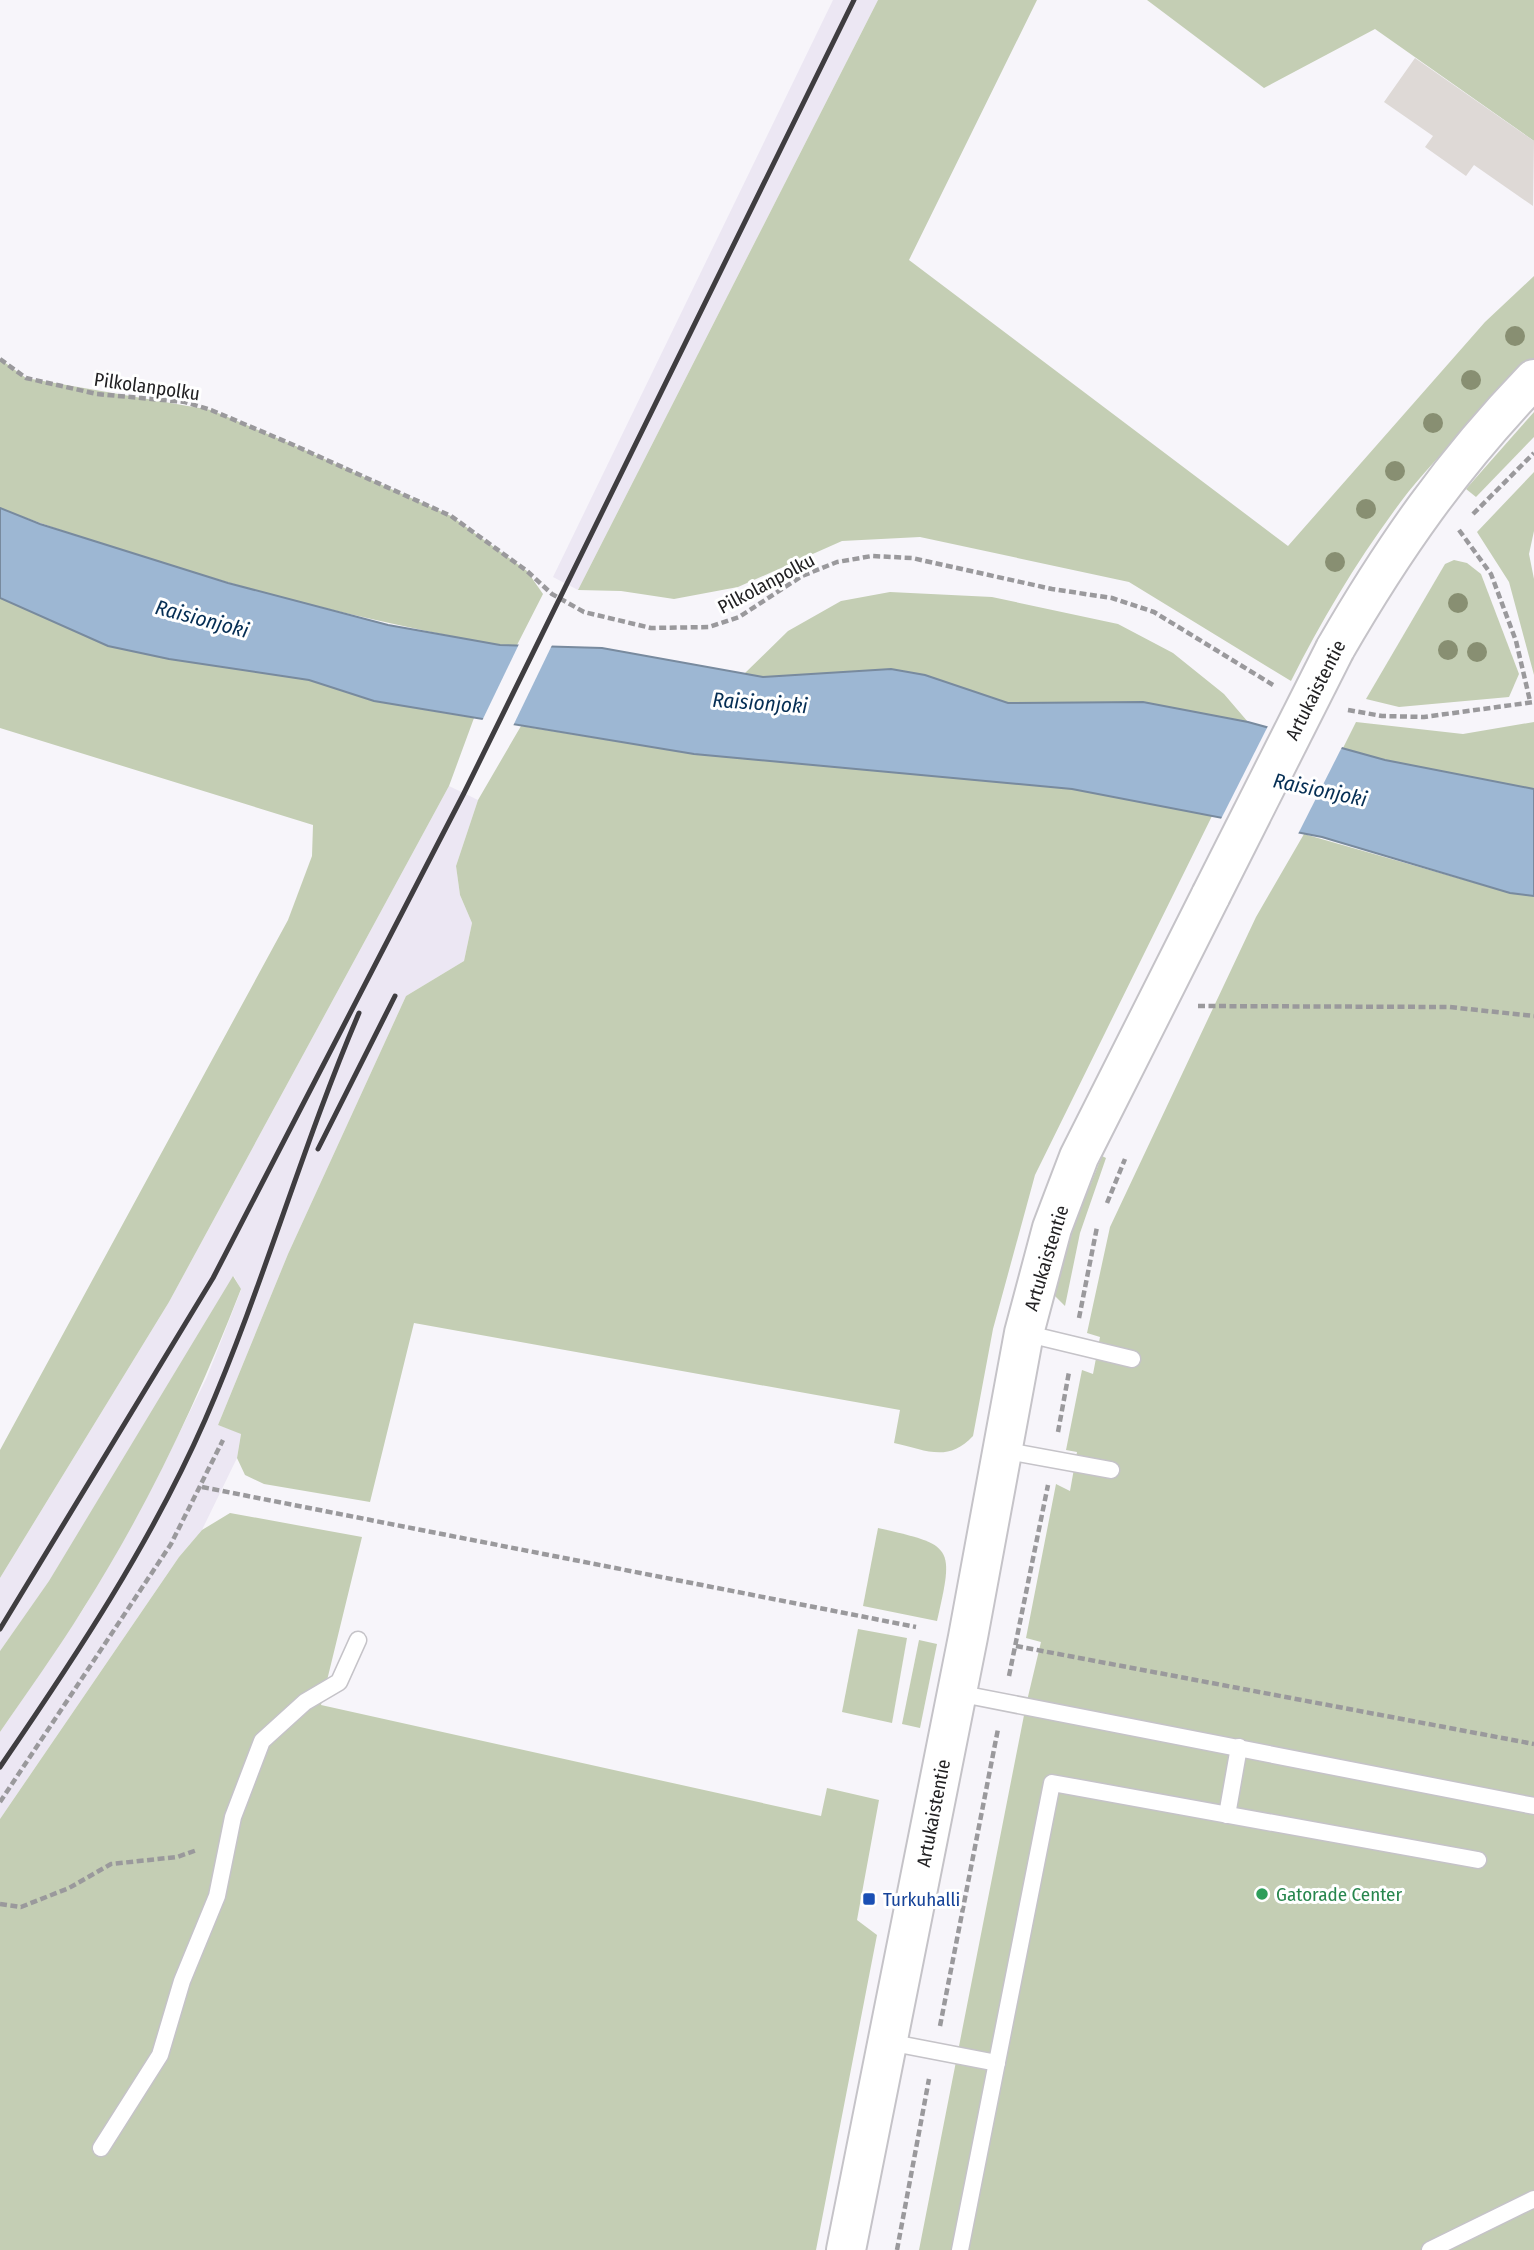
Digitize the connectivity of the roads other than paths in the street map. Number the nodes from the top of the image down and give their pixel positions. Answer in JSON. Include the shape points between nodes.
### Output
{"nodes":[{"id":1,"x":1534,"y":379,"type":"edge"},
{"id":2,"x":1024,"y":1333,"type":"junction"},
{"id":3,"x":1132,"y":1359,"type":"dead end"},
{"id":4,"x":1002,"y":1450,"type":"junction"},
{"id":5,"x":1111,"y":1470,"type":"dead end"},
{"id":6,"x":358,"y":1640,"type":"dead end"},
{"id":7,"x":957,"y":1693,"type":"junction"},
{"id":8,"x":1239,"y":1747,"type":"junction"},
{"id":9,"x":1534,"y":1806,"type":"edge"},
{"id":10,"x":1227,"y":1815,"type":"junction"},
{"id":11,"x":1478,"y":1860,"type":"dead end"},
{"id":12,"x":888,"y":2042,"type":"junction"},
{"id":13,"x":997,"y":2063,"type":"junction"},
{"id":14,"x":100,"y":2148,"type":"dead end"},
{"id":15,"x":1534,"y":2199,"type":"edge"},
{"id":16,"x":846,"y":2250,"type":"edge"},
{"id":17,"x":961,"y":2250,"type":"edge"},
{"id":18,"x":1430,"y":2250,"type":"edge"}],
"edges":[{"from":1,"to":2,"type":"street","name":"Artukaistentie","bridge":true,"via":[[1457,463],[1415,519],[1335,649],[1079,1157],[1052,1228]]},
{"from":2,"to":3,"type":"lane"},
{"from":2,"to":4,"type":"street","name":"Artukaistentie"},
{"from":4,"to":5,"type":"lane"},
{"from":4,"to":7,"type":"street","name":"Artukaistentie"},
{"from":6,"to":14,"type":"lane","via":[[339,1682],[305,1702],[262,1741],[233,1816],[217,1896],[182,1981],[160,2055]]},
{"from":7,"to":8,"type":"lane"},
{"from":7,"to":12,"type":"street","name":"Artukaistentie"},
{"from":8,"to":9,"type":"lane"},
{"from":8,"to":10,"type":"lane"},
{"from":10,"to":11,"type":"lane"},
{"from":10,"to":13,"type":"lane","via":[[1052,1783]]},
{"from":12,"to":13,"type":"lane"},
{"from":12,"to":16,"type":"street","name":"Artukaistentie"},
{"from":13,"to":17,"type":"lane"},
{"from":15,"to":18,"type":"lane"}]}
